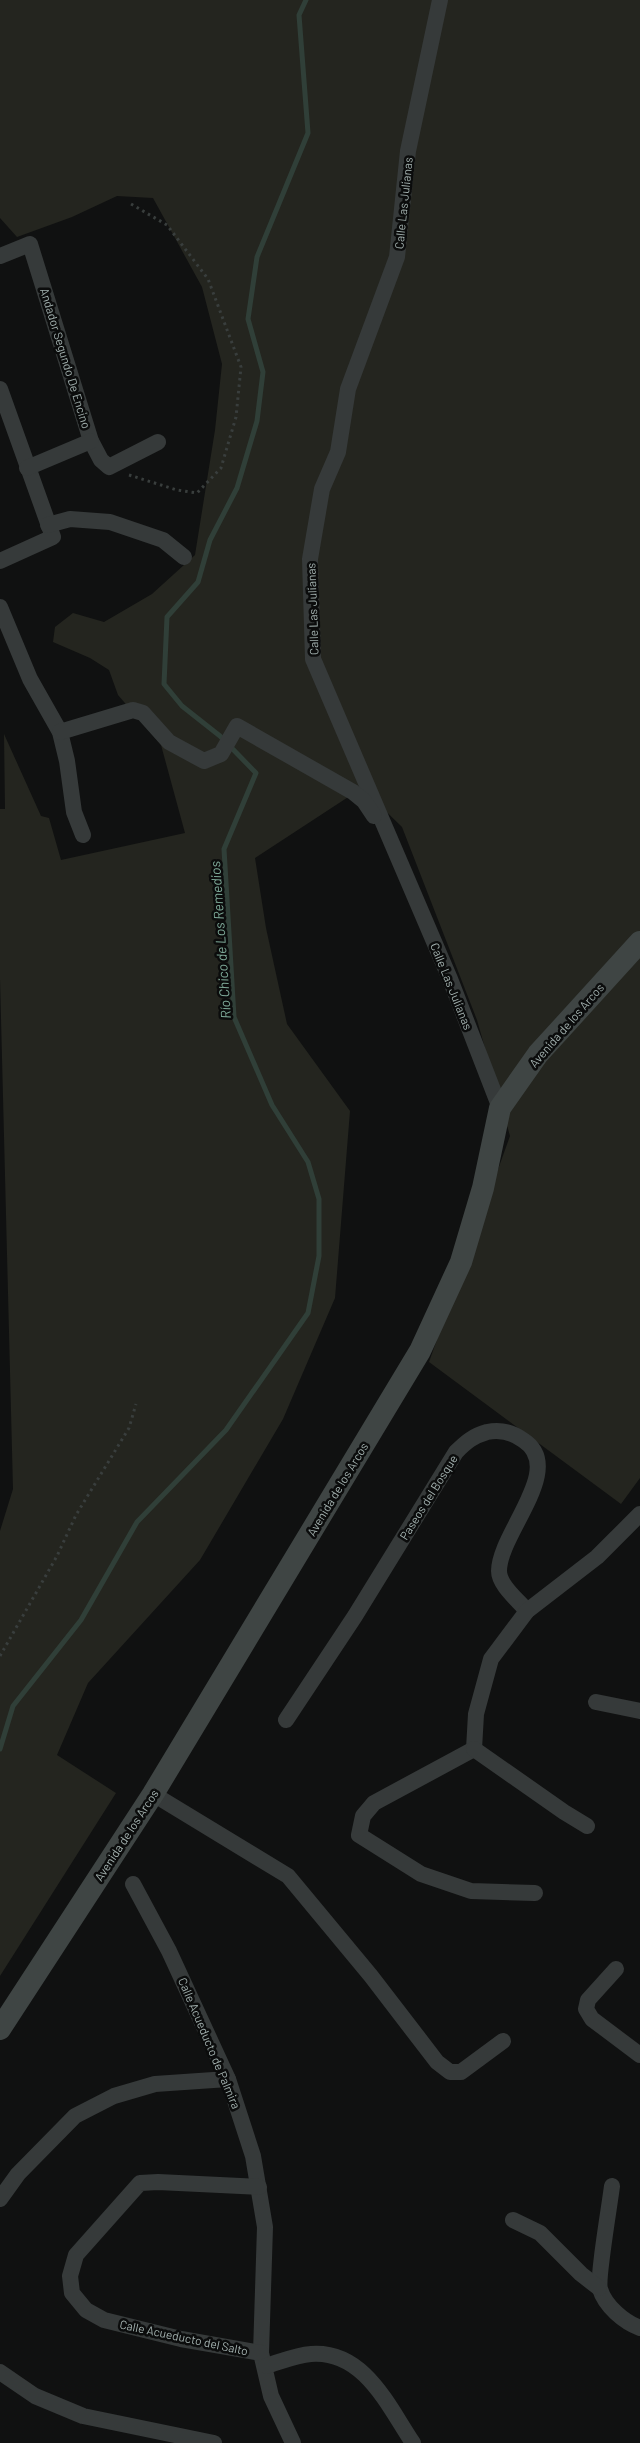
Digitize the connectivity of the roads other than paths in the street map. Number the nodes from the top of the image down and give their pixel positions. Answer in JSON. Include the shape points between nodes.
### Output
{"nodes":[{"id":1,"x":440,"y":0,"type":"edge"},
{"id":2,"x":0,"y":256,"type":"edge"},
{"id":3,"x":0,"y":389,"type":"edge"},
{"id":4,"x":91,"y":441,"type":"junction"},
{"id":5,"x":158,"y":442,"type":"dead end"},
{"id":6,"x":27,"y":468,"type":"junction"},
{"id":7,"x":51,"y":531,"type":"junction"},
{"id":8,"x":184,"y":557,"type":"dead end"},
{"id":9,"x":0,"y":561,"type":"edge"},
{"id":10,"x":0,"y":607,"type":"edge"},
{"id":11,"x":60,"y":732,"type":"junction"},
{"id":12,"x":82,"y":835,"type":"dead end"},
{"id":13,"x":392,"y":842,"type":"junction"},
{"id":14,"x":640,"y":942,"type":"edge"},
{"id":15,"x":500,"y":1108,"type":"junction"},
{"id":16,"x":640,"y":1514,"type":"edge"},
{"id":17,"x":527,"y":1611,"type":"junction"},
{"id":18,"x":596,"y":1702,"type":"dead end"},
{"id":19,"x":640,"y":1711,"type":"edge"},
{"id":20,"x":286,"y":1720,"type":"dead end"},
{"id":21,"x":474,"y":1749,"type":"junction"},
{"id":22,"x":154,"y":1794,"type":"junction"},
{"id":23,"x":587,"y":1826,"type":"dead end"},
{"id":24,"x":133,"y":1884,"type":"dead end"},
{"id":25,"x":535,"y":1893,"type":"dead end"},
{"id":26,"x":616,"y":1969,"type":"dead end"},
{"id":27,"x":0,"y":2029,"type":"edge"},
{"id":28,"x":503,"y":2041,"type":"dead end"},
{"id":29,"x":640,"y":2055,"type":"edge"},
{"id":30,"x":228,"y":2079,"type":"junction"},
{"id":31,"x":612,"y":2186,"type":"dead end"},
{"id":32,"x":259,"y":2187,"type":"junction"},
{"id":33,"x":0,"y":2199,"type":"edge"},
{"id":34,"x":514,"y":2220,"type":"dead end"},
{"id":35,"x":599,"y":2288,"type":"junction"},
{"id":36,"x":640,"y":2328,"type":"edge"},
{"id":37,"x":264,"y":2359,"type":"junction"},
{"id":38,"x":0,"y":2372,"type":"edge"},
{"id":39,"x":214,"y":2443,"type":"edge"},
{"id":40,"x":294,"y":2443,"type":"edge"},
{"id":41,"x":412,"y":2443,"type":"edge"}],
"edges":[{"from":1,"to":13,"type":"street","name":"Calle Las Julianas","via":[[408,152],[397,257],[348,389],[338,452],[322,489],[310,559],[313,659]]},
{"from":2,"to":4,"type":"street","name":"Andador Segundo De Encino","via":[[30,244]]},
{"from":3,"to":6,"type":"street"},
{"from":4,"to":5,"type":"street","name":"Andador Segundo De Encino","via":[[101,460],[109,467]]},
{"from":4,"to":6,"type":"street"},
{"from":6,"to":7,"type":"street"},
{"from":7,"to":8,"type":"street","via":[[70,519],[110,522],[163,540]]},
{"from":7,"to":9,"type":"street"},
{"from":10,"to":11,"type":"street","via":[[30,679]]},
{"from":11,"to":12,"type":"street","via":[[74,812]]},
{"from":11,"to":13,"type":"street","via":[[133,710],[143,714],[170,742],[204,761],[223,752],[236,726],[353,792],[364,802]]},
{"from":13,"to":15,"type":"street","name":"Calle Las Julianas"},
{"from":14,"to":15,"type":"main road","name":"Avenida de los Arcos","via":[[538,1054]]},
{"from":15,"to":22,"type":"main road","name":"Avenida de los Arcos","via":[[483,1188],[461,1262],[420,1351]]},
{"from":16,"to":17,"type":"street","via":[[597,1557]]},
{"from":17,"to":20,"type":"street","name":"Paseos del Bosque","via":[[506,1587],[499,1573],[501,1554],[532,1492],[539,1467],[536,1452],[527,1442],[513,1433],[496,1430],[473,1436],[456,1452],[356,1616]]},
{"from":17,"to":21,"type":"street","via":[[491,1659],[476,1714]]},
{"from":18,"to":19,"type":"street"},
{"from":21,"to":23,"type":"street"},
{"from":21,"to":25,"type":"street","via":[[374,1803],[363,1816],[359,1835],[421,1874],[471,1891]]},
{"from":22,"to":27,"type":"main road","name":"Avenida de los Arcos"},
{"from":22,"to":28,"type":"street","via":[[288,1876],[437,2062],[450,2072],[461,2072]]},
{"from":24,"to":30,"type":"street","name":"Calle Acueducto de Palmira","via":[[170,1951]]},
{"from":26,"to":29,"type":"street","via":[[588,2000],[586,2009],[592,2019]]},
{"from":30,"to":32,"type":"street","name":"Calle Acueducto de Palmira","via":[[253,2156]]},
{"from":30,"to":33,"type":"street","via":[[155,2084],[114,2096],[75,2116],[18,2174]]},
{"from":31,"to":35,"type":"street"},
{"from":32,"to":37,"type":"street","name":"Calle Acueducto de Palmira","via":[[265,2227]]},
{"from":32,"to":37,"type":"street","name":"Calle Acueducto del Salto","via":[[140,2183],[76,2255],[70,2276],[72,2293],[86,2310],[104,2320]]},
{"from":34,"to":35,"type":"street","via":[[540,2233]]},
{"from":35,"to":36,"type":"street","via":[[609,2306]]},
{"from":37,"to":40,"type":"street","name":"Calle Acueducto de Palmira","via":[[271,2396]]},
{"from":37,"to":41,"type":"street","via":[[311,2354],[343,2358],[368,2376]]},
{"from":38,"to":39,"type":"street","via":[[35,2396],[83,2416]]}]}
